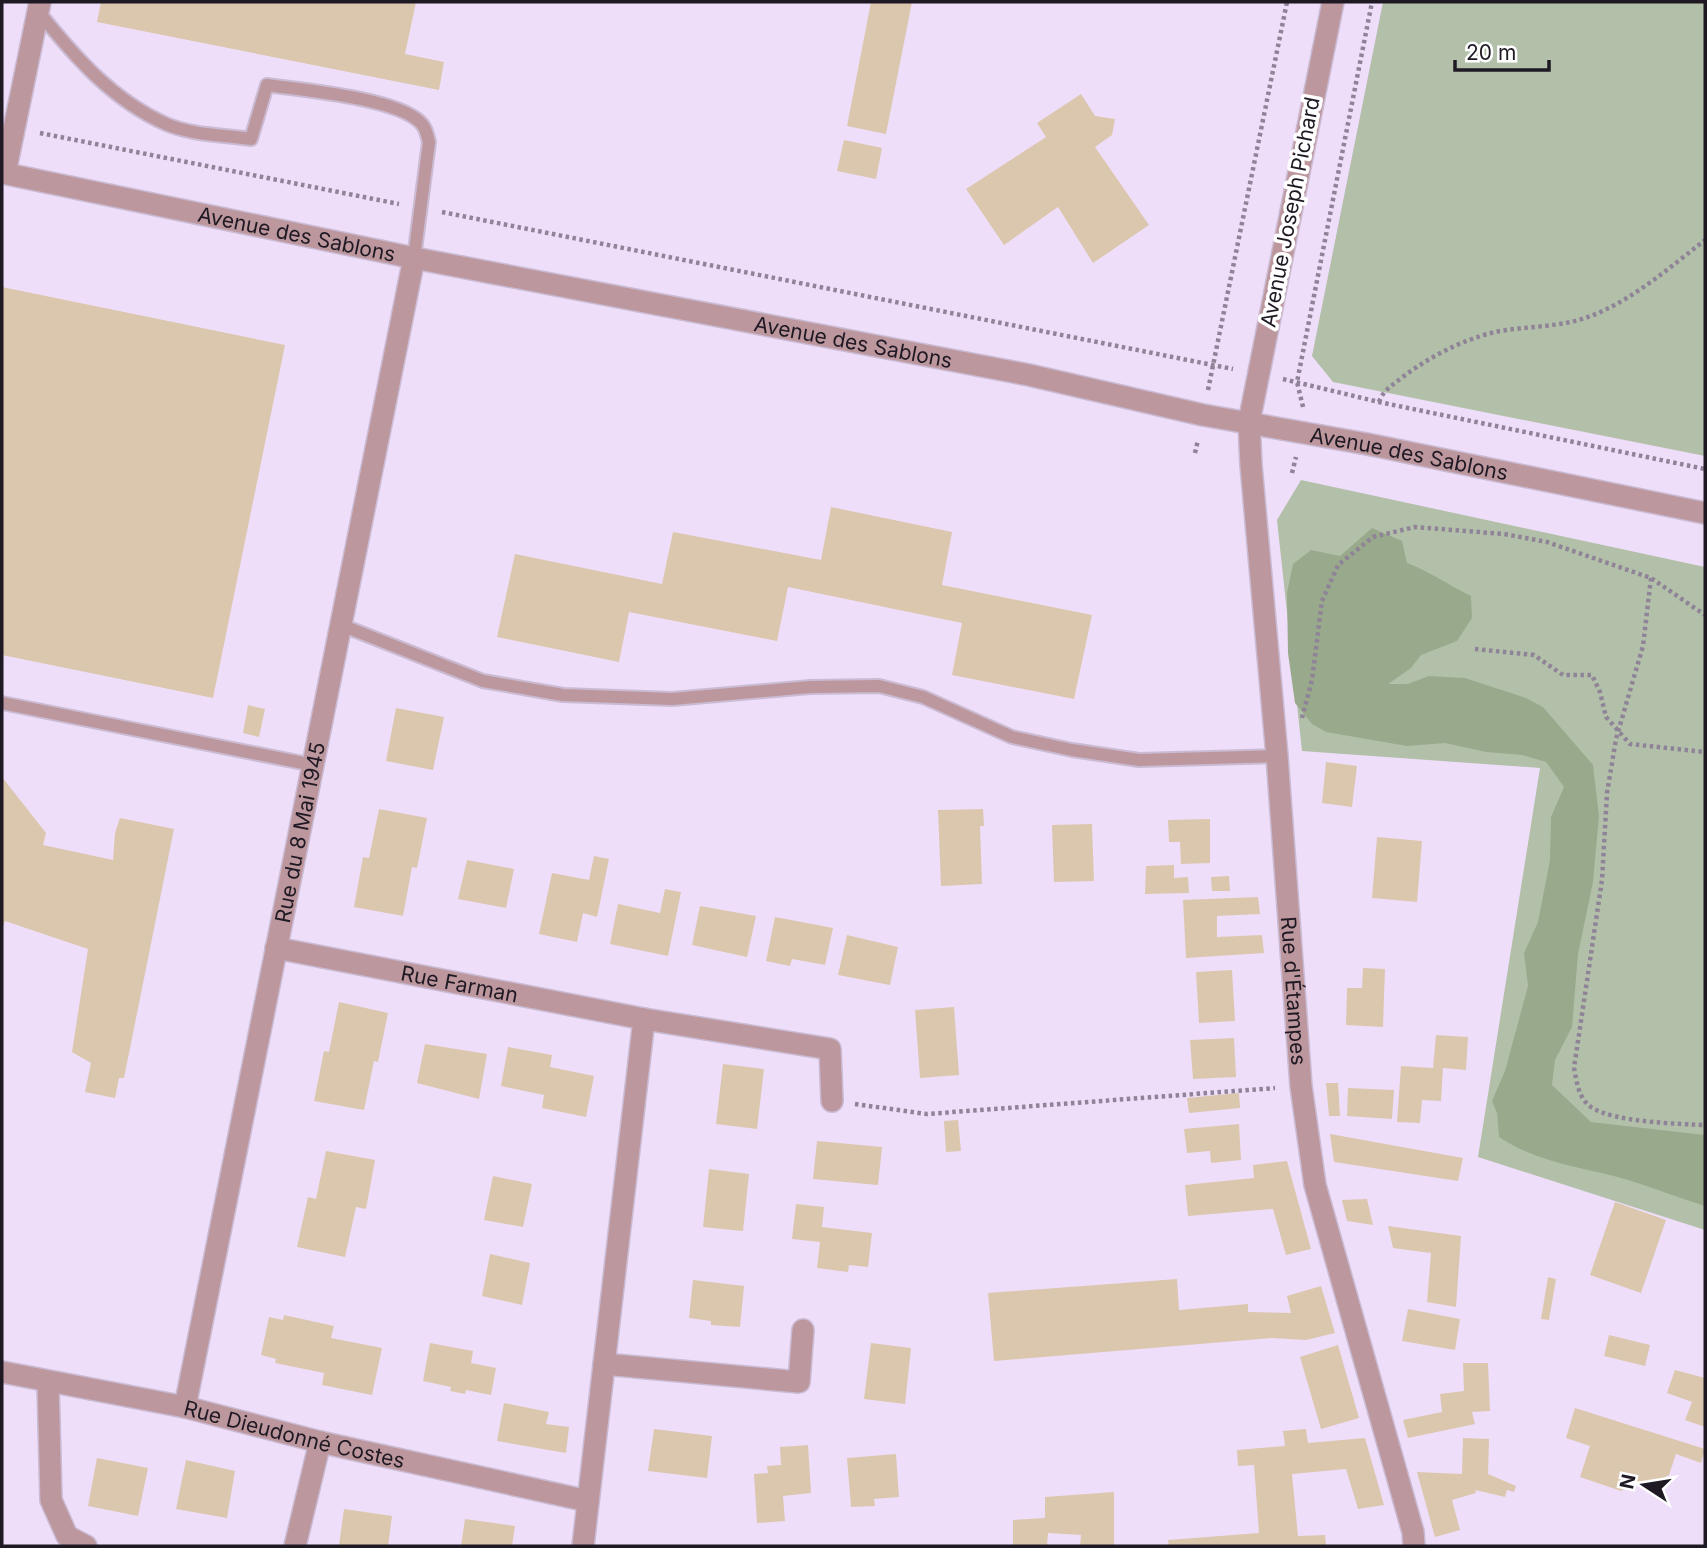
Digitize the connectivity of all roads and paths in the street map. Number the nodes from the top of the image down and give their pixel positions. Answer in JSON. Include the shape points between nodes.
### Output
{"nodes":[{"id":1,"x":1287,"y":2,"type":"edge"},
{"id":2,"x":1333,"y":2,"type":"edge"},
{"id":3,"x":1372,"y":2,"type":"edge"},
{"id":4,"x":39,"y":6,"type":"edge"},
{"id":5,"x":14,"y":127,"type":"junction"},
{"id":6,"x":3,"y":174,"type":"edge"},
{"id":7,"x":422,"y":208,"type":"junction"},
{"id":8,"x":1705,"y":240,"type":"edge"},
{"id":9,"x":414,"y":258,"type":"junction"},
{"id":10,"x":1213,"y":365,"type":"junction"},
{"id":11,"x":1257,"y":374,"type":"junction"},
{"id":12,"x":1297,"y":382,"type":"junction"},
{"id":13,"x":1379,"y":402,"type":"junction"},
{"id":14,"x":1203,"y":415,"type":"junction"},
{"id":15,"x":1249,"y":422,"type":"junction"},
{"id":16,"x":1301,"y":431,"type":"junction"},
{"id":17,"x":1195,"y":453,"type":"dead end"},
{"id":18,"x":1705,"y":469,"type":"edge"},
{"id":19,"x":1292,"y":474,"type":"dead end"},
{"id":20,"x":1705,"y":513,"type":"edge"},
{"id":21,"x":1651,"y":578,"type":"junction"},
{"id":22,"x":1705,"y":615,"type":"edge"},
{"id":23,"x":341,"y":625,"type":"junction"},
{"id":24,"x":1475,"y":649,"type":"dead end"},
{"id":25,"x":2,"y":702,"type":"edge"},
{"id":26,"x":1275,"y":732,"type":"junction"},
{"id":27,"x":1618,"y":732,"type":"junction"},
{"id":28,"x":1705,"y":752,"type":"edge"},
{"id":29,"x":1277,"y":756,"type":"junction"},
{"id":30,"x":313,"y":765,"type":"junction"},
{"id":31,"x":276,"y":948,"type":"junction"},
{"id":32,"x":644,"y":1019,"type":"junction"},
{"id":33,"x":1301,"y":1086,"type":"junction"},
{"id":34,"x":832,"y":1101,"type":"joint"},
{"id":35,"x":1705,"y":1125,"type":"edge"},
{"id":36,"x":803,"y":1330,"type":"dead end"},
{"id":37,"x":604,"y":1364,"type":"junction"},
{"id":38,"x":2,"y":1372,"type":"edge"},
{"id":39,"x":48,"y":1383,"type":"junction"},
{"id":40,"x":185,"y":1407,"type":"junction"},
{"id":41,"x":320,"y":1442,"type":"junction"},
{"id":42,"x":587,"y":1501,"type":"junction"},
{"id":43,"x":86,"y":1546,"type":"edge"},
{"id":44,"x":295,"y":1546,"type":"edge"},
{"id":45,"x":583,"y":1546,"type":"edge"},
{"id":46,"x":1414,"y":1546,"type":"edge"}],
"edges":[{"from":1,"to":10,"type":"path"},
{"from":2,"to":11,"type":"street","name":"Avenue Joseph Pichard"},
{"from":3,"to":12,"type":"path"},
{"from":4,"to":5,"type":"street"},
{"from":4,"to":7,"type":"lane","via":[[84,68],[167,125],[251,139],[267,85],[390,107],[412,116],[424,125],[429,142]]},
{"from":5,"to":6,"type":"street"},
{"from":5,"to":7,"type":"path"},
{"from":6,"to":9,"type":"street","name":"Avenue des Sablons"},
{"from":7,"to":9,"type":"lane"},
{"from":7,"to":10,"type":"path"},
{"from":8,"to":13,"type":"path","via":[[1619,302],[1586,318],[1545,328],[1496,332],[1457,344],[1407,374],[1382,393]]},
{"from":9,"to":14,"type":"street","name":"Avenue des Sablons","via":[[1030,375]]},
{"from":9,"to":23,"type":"street","name":"Rue du 8 Mai 1945"},
{"from":10,"to":11,"type":"path"},
{"from":10,"to":14,"type":"path"},
{"from":11,"to":12,"type":"path"},
{"from":11,"to":15,"type":"street","name":"Avenue Joseph Pichard"},
{"from":12,"to":13,"type":"path"},
{"from":12,"to":16,"type":"path","via":[[1303,408]]},
{"from":13,"to":18,"type":"path"},
{"from":14,"to":15,"type":"street","name":"Avenue des Sablons"},
{"from":14,"to":17,"type":"path"},
{"from":15,"to":16,"type":"street","name":"Avenue des Sablons"},
{"from":15,"to":26,"type":"street","name":"Rue d'Étampes"},
{"from":16,"to":19,"type":"path"},
{"from":16,"to":20,"type":"street","name":"Avenue des Sablons"},
{"from":21,"to":22,"type":"path"},
{"from":21,"to":26,"type":"path","via":[[1584,552],[1504,534],[1415,527],[1373,537],[1338,565],[1322,601],[1312,680],[1299,728]]},
{"from":21,"to":27,"type":"path","via":[[1643,646]]},
{"from":23,"to":29,"type":"lane","via":[[483,681],[563,695],[672,699],[879,686],[923,697],[1012,737],[1072,750],[1139,760]]},
{"from":23,"to":30,"type":"street","name":"Rue du 8 Mai 1945"},
{"from":24,"to":27,"type":"path","via":[[1534,655],[1563,675],[1592,676],[1606,716]]},
{"from":25,"to":30,"type":"lane"},
{"from":26,"to":29,"type":"street","name":"Rue d'Étampes"},
{"from":27,"to":28,"type":"path","via":[[1630,744]]},
{"from":27,"to":35,"type":"path","via":[[1574,1068],[1580,1094],[1592,1108],[1642,1121]]},
{"from":29,"to":33,"type":"street","name":"Rue d'Étampes"},
{"from":30,"to":31,"type":"street","name":"Rue du 8 Mai 1945"},
{"from":31,"to":32,"type":"street","name":"Rue Farman"},
{"from":31,"to":40,"type":"street","name":"Rue du 8 Mai 1945"},
{"from":32,"to":34,"type":"street","name":"Rue Farman","via":[[830,1049]]},
{"from":32,"to":37,"type":"street"},
{"from":33,"to":34,"type":"path","via":[[927,1114]]},
{"from":33,"to":46,"type":"street","name":"Rue d'Étampes","via":[[1315,1185]]},
{"from":36,"to":37,"type":"street","via":[[799,1382]]},
{"from":37,"to":42,"type":"street"},
{"from":38,"to":39,"type":"street","name":"Rue Dieudonné Costes"},
{"from":39,"to":40,"type":"street","name":"Rue Dieudonné Costes"},
{"from":39,"to":43,"type":"street","via":[[51,1500],[67,1536]]},
{"from":40,"to":41,"type":"street","name":"Rue Dieudonné Costes"},
{"from":41,"to":42,"type":"street","name":"Rue Dieudonné Costes"},
{"from":41,"to":44,"type":"street"},
{"from":42,"to":45,"type":"street"}]}
